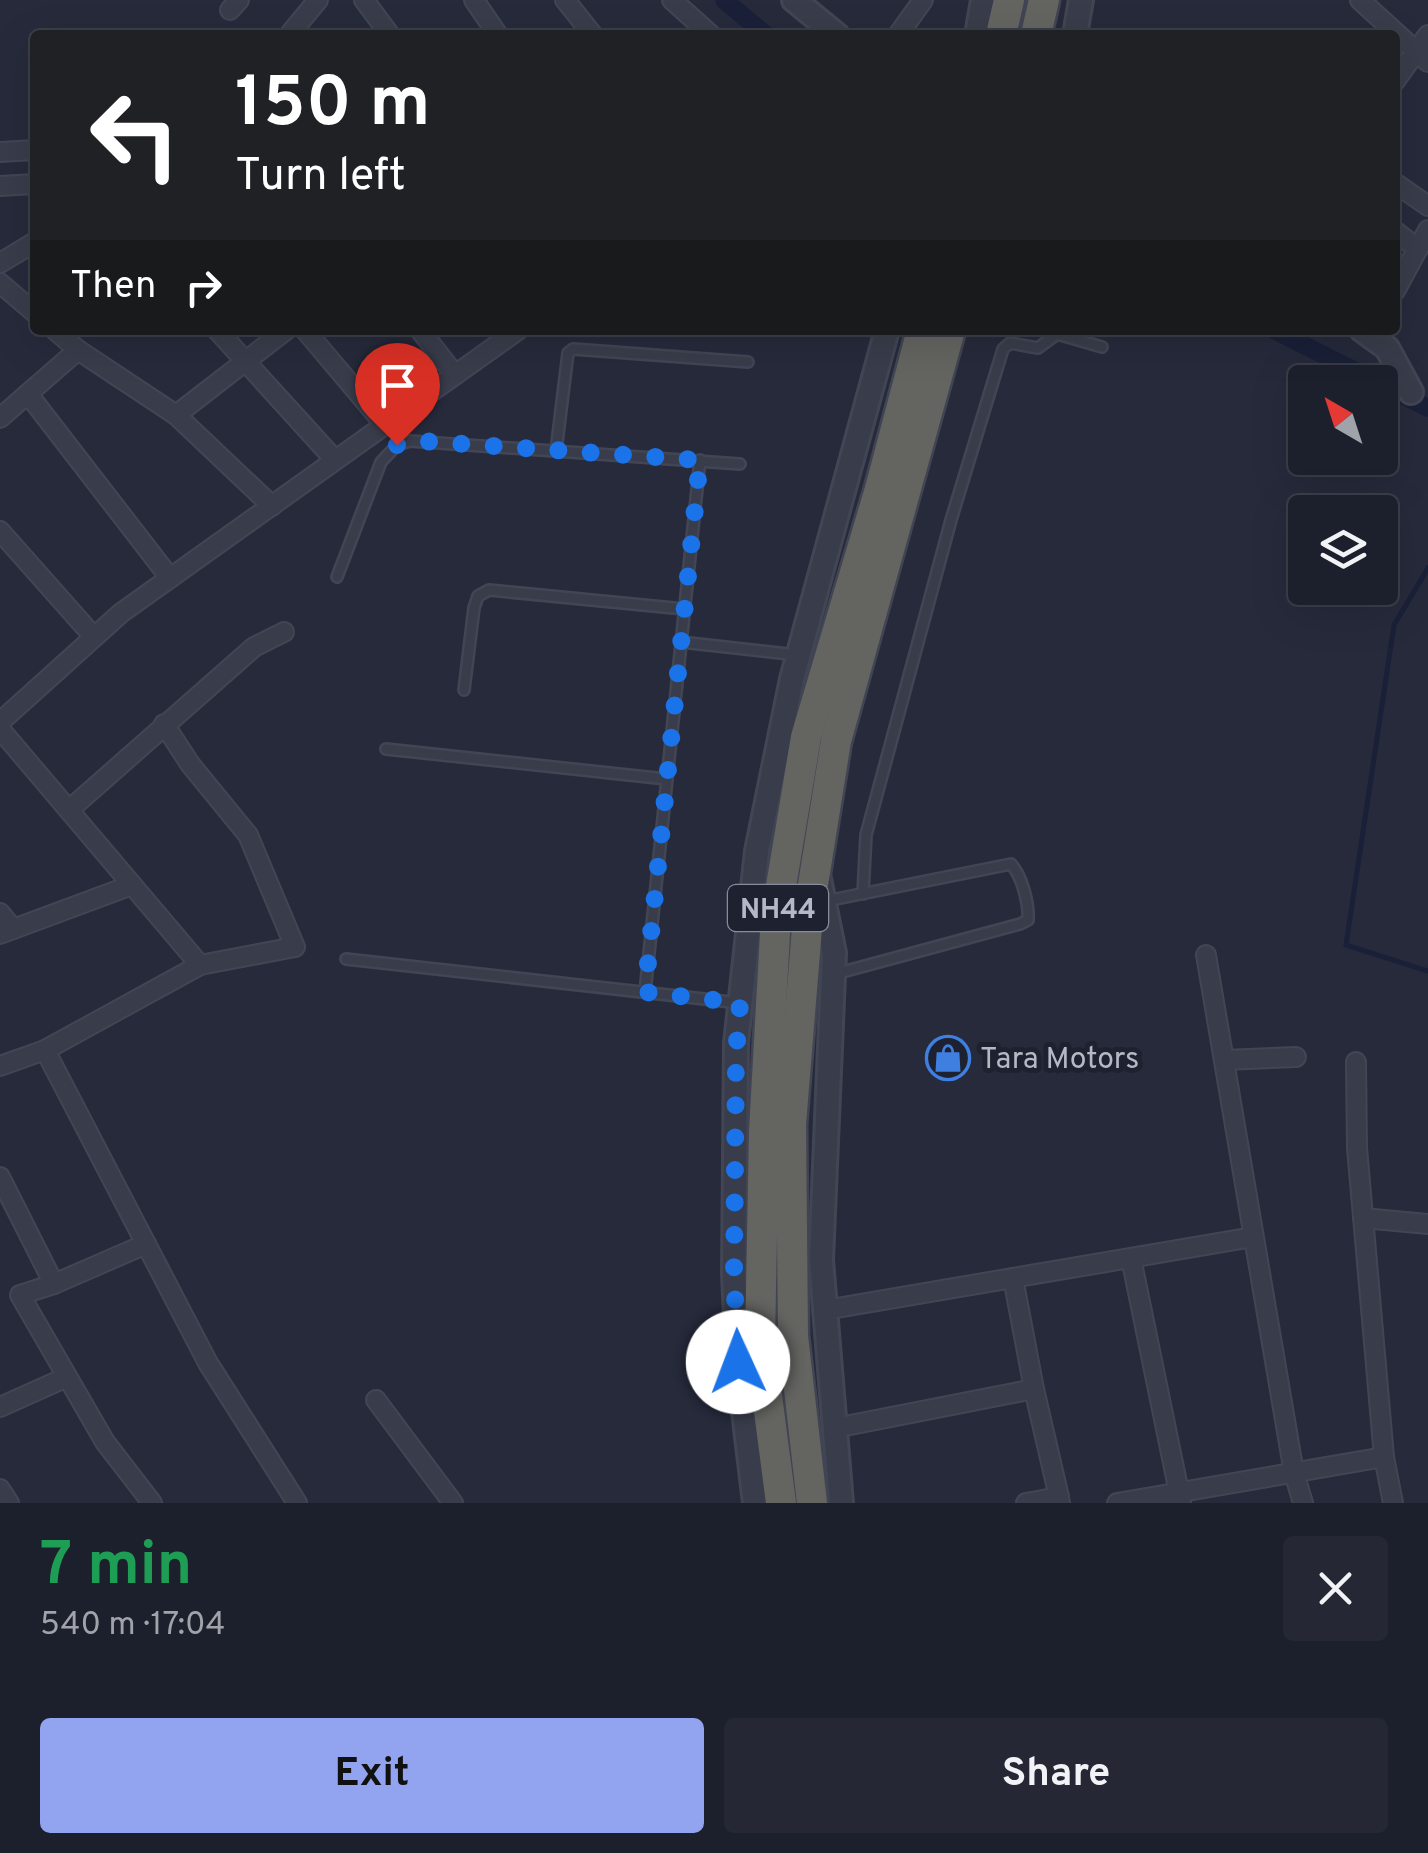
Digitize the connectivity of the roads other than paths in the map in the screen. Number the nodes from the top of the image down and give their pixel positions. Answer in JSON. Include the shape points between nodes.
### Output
{"nodes":[{"id":1,"x":318,"y":0,"type":"edge"},
{"id":2,"x":364,"y":0,"type":"edge"},
{"id":3,"x":474,"y":0,"type":"edge"},
{"id":4,"x":565,"y":0,"type":"edge"},
{"id":5,"x":672,"y":0,"type":"edge"},
{"id":6,"x":923,"y":0,"type":"edge"},
{"id":7,"x":983,"y":0,"type":"edge"},
{"id":8,"x":1009,"y":0,"type":"edge"},
{"id":9,"x":1082,"y":0,"type":"edge"},
{"id":10,"x":1360,"y":0,"type":"edge"},
{"id":11,"x":797,"y":1,"type":"edge"},
{"id":12,"x":295,"y":30,"type":"edge"},
{"id":13,"x":386,"y":30,"type":"edge"},
{"id":14,"x":495,"y":30,"type":"edge"},
{"id":15,"x":589,"y":30,"type":"edge"},
{"id":16,"x":705,"y":30,"type":"edge"},
{"id":17,"x":831,"y":30,"type":"edge"},
{"id":18,"x":902,"y":30,"type":"edge"},
{"id":19,"x":978,"y":30,"type":"edge"},
{"id":20,"x":1002,"y":30,"type":"edge"},
{"id":21,"x":1076,"y":30,"type":"edge"},
{"id":22,"x":1393,"y":30,"type":"edge"},
{"id":23,"x":1428,"y":35,"type":"edge"},
{"id":24,"x":1400,"y":36,"type":"edge"},
{"id":25,"x":1422,"y":56,"type":"edge"},
{"id":26,"x":1400,"y":76,"type":"edge"},
{"id":27,"x":30,"y":150,"type":"edge"},
{"id":28,"x":0,"y":152,"type":"edge"},
{"id":29,"x":30,"y":184,"type":"edge"},
{"id":30,"x":0,"y":186,"type":"edge"},
{"id":31,"x":1400,"y":186,"type":"edge"},
{"id":32,"x":1428,"y":206,"type":"edge"},
{"id":33,"x":1428,"y":230,"type":"edge"},
{"id":34,"x":1400,"y":235,"type":"edge"},
{"id":35,"x":30,"y":245,"type":"edge"},
{"id":36,"x":1418,"y":249,"type":"junction"},
{"id":37,"x":0,"y":263,"type":"edge"},
{"id":38,"x":1400,"y":279,"type":"edge"},
{"id":39,"x":0,"y":282,"type":"edge"},
{"id":40,"x":30,"y":308,"type":"edge"},
{"id":41,"x":62,"y":335,"type":"edge"},
{"id":42,"x":221,"y":335,"type":"edge"},
{"id":43,"x":280,"y":335,"type":"edge"},
{"id":44,"x":309,"y":335,"type":"edge"},
{"id":45,"x":424,"y":335,"type":"edge"},
{"id":46,"x":511,"y":335,"type":"edge"},
{"id":47,"x":885,"y":335,"type":"edge"},
{"id":48,"x":921,"y":335,"type":"edge"},
{"id":49,"x":949,"y":335,"type":"edge"},
{"id":50,"x":1056,"y":335,"type":"edge"},
{"id":51,"x":1060,"y":335,"type":"edge"},
{"id":52,"x":1373,"y":335,"type":"edge"},
{"id":53,"x":1102,"y":347,"type":"dead end"},
{"id":54,"x":78,"y":350,"type":"junction"},
{"id":55,"x":748,"y":362,"type":"dead end"},
{"id":56,"x":244,"y":363,"type":"junction"},
{"id":57,"x":456,"y":375,"type":"junction"},
{"id":58,"x":28,"y":394,"type":"junction"},
{"id":59,"x":1420,"y":396,"type":"edge"},
{"id":60,"x":176,"y":415,"type":"junction"},
{"id":61,"x":0,"y":418,"type":"edge"},
{"id":62,"x":385,"y":425,"type":"junction"},
{"id":63,"x":556,"y":451,"type":"junction"},
{"id":64,"x":336,"y":460,"type":"junction"},
{"id":65,"x":700,"y":460,"type":"junction"},
{"id":66,"x":740,"y":464,"type":"dead end"},
{"id":67,"x":272,"y":506,"type":"junction"},
{"id":68,"x":0,"y":531,"type":"edge"},
{"id":69,"x":337,"y":577,"type":"dead end"},
{"id":70,"x":170,"y":578,"type":"junction"},
{"id":71,"x":684,"y":610,"type":"junction"},
{"id":72,"x":284,"y":632,"type":"dead end"},
{"id":73,"x":94,"y":637,"type":"junction"},
{"id":74,"x":681,"y":642,"type":"junction"},
{"id":75,"x":798,"y":655,"type":"junction"},
{"id":76,"x":464,"y":690,"type":"dead end"},
{"id":77,"x":0,"y":722,"type":"edge"},
{"id":78,"x":164,"y":724,"type":"junction"},
{"id":79,"x":0,"y":730,"type":"edge"},
{"id":80,"x":386,"y":750,"type":"dead end"},
{"id":81,"x":666,"y":779,"type":"junction"},
{"id":82,"x":69,"y":810,"type":"junction"},
{"id":83,"x":816,"y":866,"type":"junction"},
{"id":84,"x":132,"y":885,"type":"junction"},
{"id":85,"x":862,"y":894,"type":"junction"},
{"id":86,"x":824,"y":902,"type":"junction"},
{"id":87,"x":0,"y":914,"type":"edge"},
{"id":88,"x":6,"y":932,"type":"edge"},
{"id":89,"x":1206,"y":955,"type":"dead end"},
{"id":90,"x":346,"y":959,"type":"dead end"},
{"id":91,"x":200,"y":965,"type":"junction"},
{"id":92,"x":833,"y":974,"type":"junction"},
{"id":93,"x":645,"y":992,"type":"junction"},
{"id":94,"x":740,"y":1003,"type":"junction"},
{"id":95,"x":45,"y":1050,"type":"junction"},
{"id":96,"x":1296,"y":1057,"type":"dead end"},
{"id":97,"x":1224,"y":1060,"type":"junction"},
{"id":98,"x":1356,"y":1062,"type":"dead end"},
{"id":99,"x":0,"y":1066,"type":"edge"},
{"id":100,"x":0,"y":1177,"type":"edge"},
{"id":101,"x":1363,"y":1218,"type":"junction"},
{"id":102,"x":1428,"y":1224,"type":"edge"},
{"id":103,"x":1253,"y":1237,"type":"junction"},
{"id":104,"x":146,"y":1244,"type":"junction"},
{"id":105,"x":1131,"y":1258,"type":"junction"},
{"id":106,"x":1013,"y":1278,"type":"junction"},
{"id":107,"x":54,"y":1284,"type":"junction"},
{"id":108,"x":20,"y":1295,"type":"junction"},
{"id":109,"x":0,"y":1303,"type":"edge"},
{"id":110,"x":825,"y":1310,"type":"junction"},
{"id":111,"x":67,"y":1377,"type":"junction"},
{"id":112,"x":1034,"y":1389,"type":"junction"},
{"id":113,"x":376,"y":1400,"type":"dead end"},
{"id":114,"x":0,"y":1407,"type":"edge"},
{"id":115,"x":835,"y":1428,"type":"junction"},
{"id":116,"x":1384,"y":1457,"type":"junction"},
{"id":117,"x":1294,"y":1474,"type":"junction"},
{"id":118,"x":0,"y":1488,"type":"edge"},
{"id":119,"x":1180,"y":1498,"type":"edge"},
{"id":120,"x":1060,"y":1500,"type":"edge"},
{"id":121,"x":9,"y":1503,"type":"edge"},
{"id":122,"x":152,"y":1503,"type":"edge"},
{"id":123,"x":297,"y":1503,"type":"edge"},
{"id":124,"x":453,"y":1503,"type":"edge"},
{"id":125,"x":755,"y":1503,"type":"edge"},
{"id":126,"x":780,"y":1503,"type":"edge"},
{"id":127,"x":812,"y":1503,"type":"edge"},
{"id":128,"x":841,"y":1503,"type":"edge"},
{"id":129,"x":1026,"y":1503,"type":"edge"},
{"id":130,"x":1117,"y":1503,"type":"edge"},
{"id":131,"x":1303,"y":1503,"type":"edge"},
{"id":132,"x":1393,"y":1503,"type":"edge"}],
"edges":[{"from":1,"to":12,"type":"street"},
{"from":2,"to":13,"type":"street"},
{"from":3,"to":14,"type":"street"},
{"from":4,"to":15,"type":"street"},
{"from":5,"to":16,"type":"street"},
{"from":6,"to":18,"type":"street"},
{"from":7,"to":19,"type":"street"},
{"from":8,"to":20,"type":"highway"},
{"from":9,"to":21,"type":"street"},
{"from":10,"to":22,"type":"street"},
{"from":11,"to":17,"type":"street"},
{"from":23,"to":25,"type":"street"},
{"from":24,"to":25,"type":"street"},
{"from":25,"to":26,"type":"street"},
{"from":27,"to":28,"type":"street"},
{"from":29,"to":30,"type":"street"},
{"from":31,"to":32,"type":"street"},
{"from":33,"to":36,"type":"street"},
{"from":34,"to":36,"type":"street"},
{"from":35,"to":37,"type":"street"},
{"from":36,"to":38,"type":"street"},
{"from":39,"to":40,"type":"street"},
{"from":41,"to":54,"type":"street"},
{"from":42,"to":56,"type":"street"},
{"from":43,"to":56,"type":"street"},
{"from":44,"to":62,"type":"street"},
{"from":45,"to":57,"type":"street"},
{"from":46,"to":57,"type":"street"},
{"from":47,"to":75,"type":"street"},
{"from":48,"to":126,"type":"highway","number":"NH44","via":[[806,737],[776,916],[760,1342]]},
{"from":49,"to":83,"type":"highway","number":"NH44","via":[[836,741]]},
{"from":50,"to":85,"type":"lane","via":[[1038,348],[1010,343],[1003,349],[866,835]]},
{"from":51,"to":53,"type":"lane"},
{"from":52,"to":59,"type":"street"},
{"from":54,"to":58,"type":"street"},
{"from":54,"to":60,"type":"street"},
{"from":55,"to":63,"type":"lane","via":[[573,348]]},
{"from":56,"to":60,"type":"street"},
{"from":56,"to":64,"type":"street"},
{"from":57,"to":62,"type":"street"},
{"from":58,"to":61,"type":"street"},
{"from":58,"to":70,"type":"street"},
{"from":60,"to":67,"type":"street"},
{"from":62,"to":64,"type":"street"},
{"from":63,"to":65,"type":"lane"},
{"from":63,"to":69,"type":"lane","via":[[397,445],[381,462]]},
{"from":64,"to":67,"type":"street"},
{"from":65,"to":66,"type":"lane"},
{"from":65,"to":71,"type":"lane"},
{"from":67,"to":70,"type":"street"},
{"from":68,"to":73,"type":"street"},
{"from":70,"to":73,"type":"street"},
{"from":71,"to":74,"type":"lane"},
{"from":71,"to":76,"type":"lane","via":[[488,590],[474,608]]},
{"from":72,"to":78,"type":"street","via":[[254,646]]},
{"from":73,"to":77,"type":"street"},
{"from":74,"to":75,"type":"lane"},
{"from":74,"to":81,"type":"lane"},
{"from":75,"to":94,"type":"street","via":[[757,851]]},
{"from":78,"to":82,"type":"street"},
{"from":78,"to":91,"type":"street","via":[[248,835],[295,947]]},
{"from":79,"to":82,"type":"street"},
{"from":80,"to":81,"type":"lane"},
{"from":81,"to":93,"type":"lane"},
{"from":82,"to":84,"type":"street"},
{"from":83,"to":86,"type":"street"},
{"from":83,"to":127,"type":"highway","number":"NH44","via":[[792,1124],[793,1336]]},
{"from":84,"to":88,"type":"street"},
{"from":84,"to":91,"type":"street"},
{"from":85,"to":86,"type":"lane"},
{"from":85,"to":92,"type":"lane","via":[[1011,864],[1028,920]]},
{"from":86,"to":92,"type":"street"},
{"from":87,"to":88,"type":"street"},
{"from":89,"to":97,"type":"street"},
{"from":90,"to":93,"type":"lane"},
{"from":91,"to":95,"type":"street"},
{"from":92,"to":110,"type":"street","via":[[820,1260]]},
{"from":93,"to":94,"type":"lane"},
{"from":94,"to":125,"type":"street","via":[[734,1274]]},
{"from":95,"to":99,"type":"street"},
{"from":95,"to":104,"type":"street"},
{"from":96,"to":97,"type":"street"},
{"from":97,"to":103,"type":"street"},
{"from":98,"to":101,"type":"street"},
{"from":100,"to":107,"type":"street"},
{"from":101,"to":102,"type":"street"},
{"from":101,"to":116,"type":"street"},
{"from":103,"to":105,"type":"street"},
{"from":103,"to":117,"type":"street"},
{"from":104,"to":107,"type":"street"},
{"from":104,"to":123,"type":"street","via":[[208,1362]]},
{"from":105,"to":106,"type":"street"},
{"from":105,"to":119,"type":"street"},
{"from":106,"to":110,"type":"street"},
{"from":106,"to":112,"type":"street"},
{"from":107,"to":108,"type":"street"},
{"from":108,"to":109,"type":"street"},
{"from":108,"to":111,"type":"street"},
{"from":110,"to":115,"type":"street"},
{"from":111,"to":114,"type":"street"},
{"from":111,"to":122,"type":"street","via":[[104,1442]]},
{"from":112,"to":115,"type":"street"},
{"from":112,"to":120,"type":"street"},
{"from":113,"to":124,"type":"street"},
{"from":115,"to":128,"type":"street"},
{"from":116,"to":117,"type":"street"},
{"from":116,"to":132,"type":"street"},
{"from":117,"to":119,"type":"street"},
{"from":117,"to":131,"type":"street"},
{"from":118,"to":121,"type":"street"},
{"from":119,"to":130,"type":"street"},
{"from":120,"to":129,"type":"street"}]}
